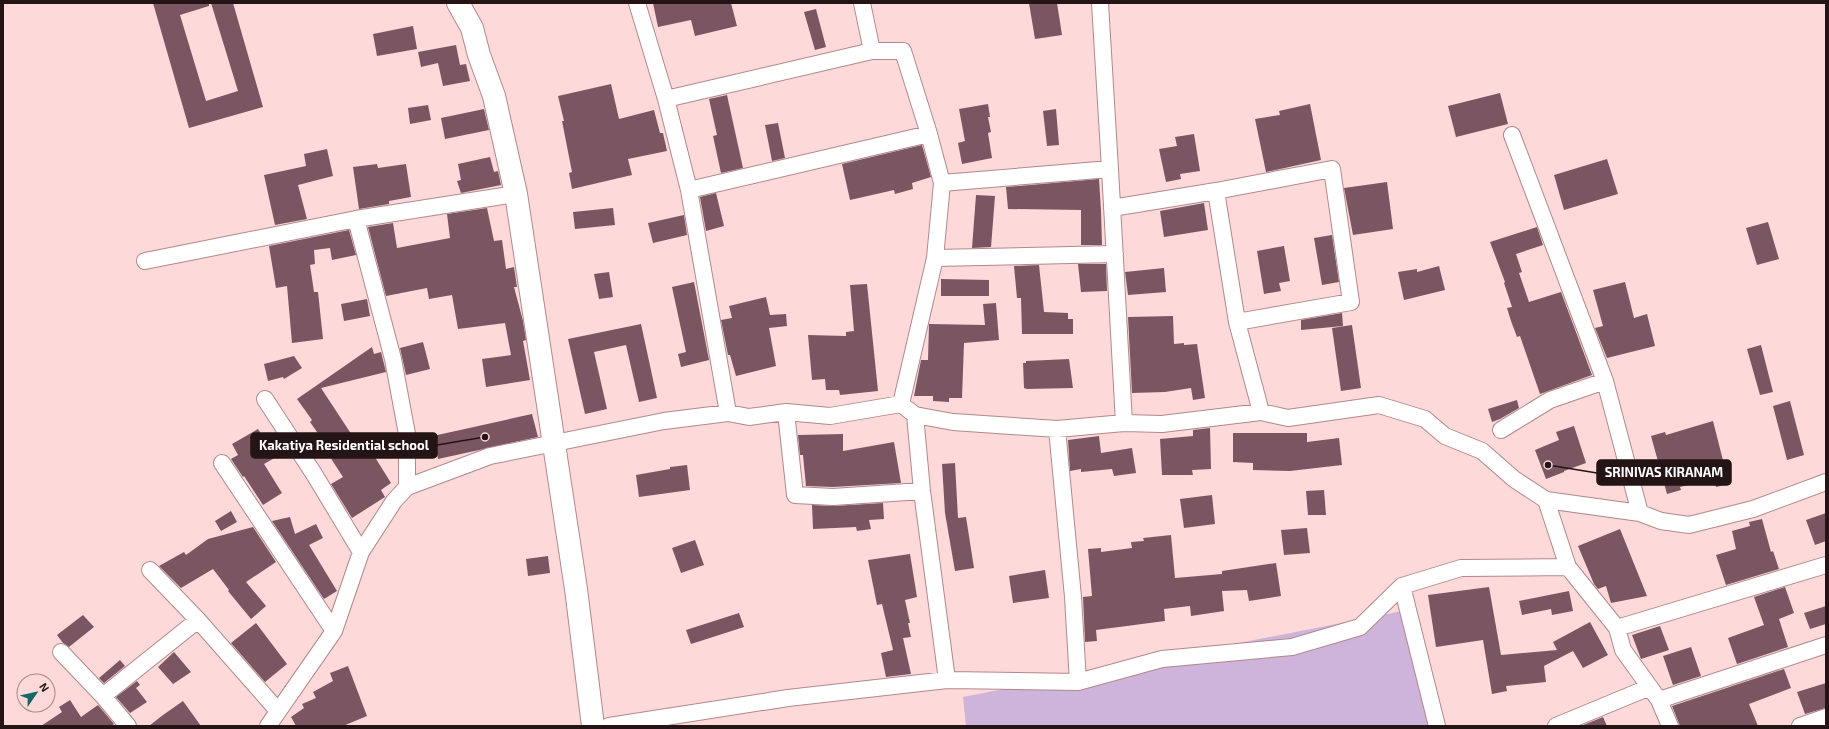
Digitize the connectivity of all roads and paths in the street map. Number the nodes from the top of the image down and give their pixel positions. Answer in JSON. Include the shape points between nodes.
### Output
{"nodes":[{"id":1,"x":458,"y":3,"type":"edge"},
{"id":2,"x":637,"y":3,"type":"edge"},
{"id":3,"x":862,"y":3,"type":"edge"},
{"id":4,"x":1100,"y":3,"type":"edge"},
{"id":5,"x":872,"y":51,"type":"junction"},
{"id":6,"x":666,"y":99,"type":"junction"},
{"id":7,"x":929,"y":134,"type":"junction"},
{"id":8,"x":1512,"y":135,"type":"dead end"},
{"id":9,"x":1110,"y":170,"type":"junction"},
{"id":10,"x":942,"y":183,"type":"junction"},
{"id":11,"x":689,"y":190,"type":"junction"},
{"id":12,"x":1216,"y":191,"type":"junction"},
{"id":13,"x":516,"y":194,"type":"junction"},
{"id":14,"x":1112,"y":208,"type":"junction"},
{"id":15,"x":356,"y":219,"type":"junction"},
{"id":16,"x":1115,"y":254,"type":"junction"},
{"id":17,"x":935,"y":258,"type":"junction"},
{"id":18,"x":145,"y":261,"type":"dead end"},
{"id":19,"x":1237,"y":322,"type":"junction"},
{"id":20,"x":1605,"y":381,"type":"junction"},
{"id":21,"x":265,"y":399,"type":"dead end"},
{"id":22,"x":901,"y":404,"type":"junction"},
{"id":23,"x":786,"y":412,"type":"junction"},
{"id":24,"x":1261,"y":412,"type":"junction"},
{"id":25,"x":728,"y":414,"type":"junction"},
{"id":26,"x":915,"y":415,"type":"junction"},
{"id":27,"x":1124,"y":423,"type":"junction"},
{"id":28,"x":1056,"y":429,"type":"junction"},
{"id":29,"x":1501,"y":430,"type":"dead end"},
{"id":30,"x":554,"y":442,"type":"junction"},
{"id":31,"x":222,"y":462,"type":"dead end"},
{"id":32,"x":1826,"y":482,"type":"edge"},
{"id":33,"x":408,"y":487,"type":"junction"},
{"id":34,"x":922,"y":491,"type":"junction"},
{"id":35,"x":1546,"y":500,"type":"junction"},
{"id":36,"x":1640,"y":513,"type":"junction"},
{"id":37,"x":361,"y":552,"type":"junction"},
{"id":38,"x":1826,"y":565,"type":"edge"},
{"id":39,"x":1568,"y":567,"type":"junction"},
{"id":40,"x":150,"y":570,"type":"dead end"},
{"id":41,"x":1402,"y":586,"type":"junction"},
{"id":42,"x":198,"y":620,"type":"junction"},
{"id":43,"x":1617,"y":628,"type":"junction"},
{"id":44,"x":334,"y":631,"type":"junction"},
{"id":45,"x":1826,"y":645,"type":"edge"},
{"id":46,"x":62,"y":652,"type":"dead end"},
{"id":47,"x":947,"y":680,"type":"junction"},
{"id":48,"x":1078,"y":682,"type":"junction"},
{"id":49,"x":1650,"y":687,"type":"junction"},
{"id":50,"x":103,"y":696,"type":"junction"},
{"id":51,"x":1659,"y":700,"type":"junction"},
{"id":52,"x":278,"y":711,"type":"junction"},
{"id":53,"x":1826,"y":717,"type":"edge"},
{"id":54,"x":128,"y":726,"type":"edge"},
{"id":55,"x":268,"y":726,"type":"edge"},
{"id":56,"x":593,"y":726,"type":"edge"},
{"id":57,"x":609,"y":726,"type":"edge"},
{"id":58,"x":1437,"y":726,"type":"edge"},
{"id":59,"x":1556,"y":726,"type":"edge"},
{"id":60,"x":1670,"y":726,"type":"edge"},
{"id":61,"x":1800,"y":726,"type":"edge"}],
"edges":[{"from":1,"to":13,"type":"main road","via":[[472,28],[494,96]]},
{"from":2,"to":6,"type":"street"},
{"from":3,"to":5,"type":"street"},
{"from":4,"to":9,"type":"street"},
{"from":5,"to":6,"type":"street"},
{"from":5,"to":7,"type":"street","via":[[903,51]]},
{"from":6,"to":11,"type":"street"},
{"from":7,"to":10,"type":"street"},
{"from":7,"to":11,"type":"street"},
{"from":8,"to":20,"type":"street"},
{"from":9,"to":10,"type":"street"},
{"from":9,"to":14,"type":"street"},
{"from":10,"to":17,"type":"street"},
{"from":11,"to":25,"type":"street"},
{"from":12,"to":14,"type":"street"},
{"from":12,"to":19,"type":"street"},
{"from":12,"to":19,"type":"street","via":[[1332,169],[1352,302]]},
{"from":13,"to":15,"type":"street"},
{"from":13,"to":30,"type":"main road"},
{"from":14,"to":16,"type":"street"},
{"from":15,"to":18,"type":"street"},
{"from":15,"to":33,"type":"street","via":[[394,359],[407,434]]},
{"from":16,"to":17,"type":"street"},
{"from":16,"to":27,"type":"street"},
{"from":17,"to":22,"type":"street"},
{"from":19,"to":24,"type":"street"},
{"from":20,"to":29,"type":"street","via":[[1550,400]]},
{"from":20,"to":36,"type":"street"},
{"from":21,"to":37,"type":"street"},
{"from":22,"to":23,"type":"street","via":[[830,416]]},
{"from":22,"to":26,"type":"street"},
{"from":23,"to":25,"type":"street","via":[[749,417]]},
{"from":23,"to":34,"type":"street","via":[[795,495],[833,497]]},
{"from":24,"to":27,"type":"street","via":[[1162,424]]},
{"from":24,"to":35,"type":"street","via":[[1288,418],[1379,405],[1425,419],[1445,436],[1482,451],[1514,479]]},
{"from":25,"to":30,"type":"street","via":[[664,421]]},
{"from":26,"to":28,"type":"street","via":[[953,422]]},
{"from":26,"to":34,"type":"street"},
{"from":27,"to":28,"type":"street"},
{"from":28,"to":48,"type":"street","via":[[1073,597]]},
{"from":30,"to":33,"type":"street","via":[[490,456]]},
{"from":30,"to":56,"type":"main road"},
{"from":31,"to":44,"type":"street"},
{"from":32,"to":36,"type":"street","via":[[1754,509],[1689,525],[1661,521]]},
{"from":33,"to":37,"type":"street","via":[[394,501]]},
{"from":34,"to":47,"type":"street"},
{"from":35,"to":36,"type":"street"},
{"from":35,"to":39,"type":"street"},
{"from":37,"to":44,"type":"street"},
{"from":38,"to":43,"type":"street"},
{"from":39,"to":41,"type":"street","via":[[1461,568]]},
{"from":39,"to":43,"type":"street"},
{"from":40,"to":42,"type":"street"},
{"from":41,"to":48,"type":"street","via":[[1360,628],[1292,648],[1162,659]]},
{"from":41,"to":58,"type":"street"},
{"from":42,"to":50,"type":"street"},
{"from":42,"to":52,"type":"street"},
{"from":43,"to":49,"type":"street","via":[[1623,650]]},
{"from":44,"to":52,"type":"street"},
{"from":45,"to":51,"type":"street"},
{"from":46,"to":50,"type":"street"},
{"from":47,"to":48,"type":"street"},
{"from":47,"to":57,"type":"street","via":[[788,698]]},
{"from":49,"to":51,"type":"street"},
{"from":49,"to":59,"type":"street"},
{"from":50,"to":54,"type":"street"},
{"from":51,"to":60,"type":"street"},
{"from":52,"to":55,"type":"street"},
{"from":53,"to":61,"type":"street"}]}
